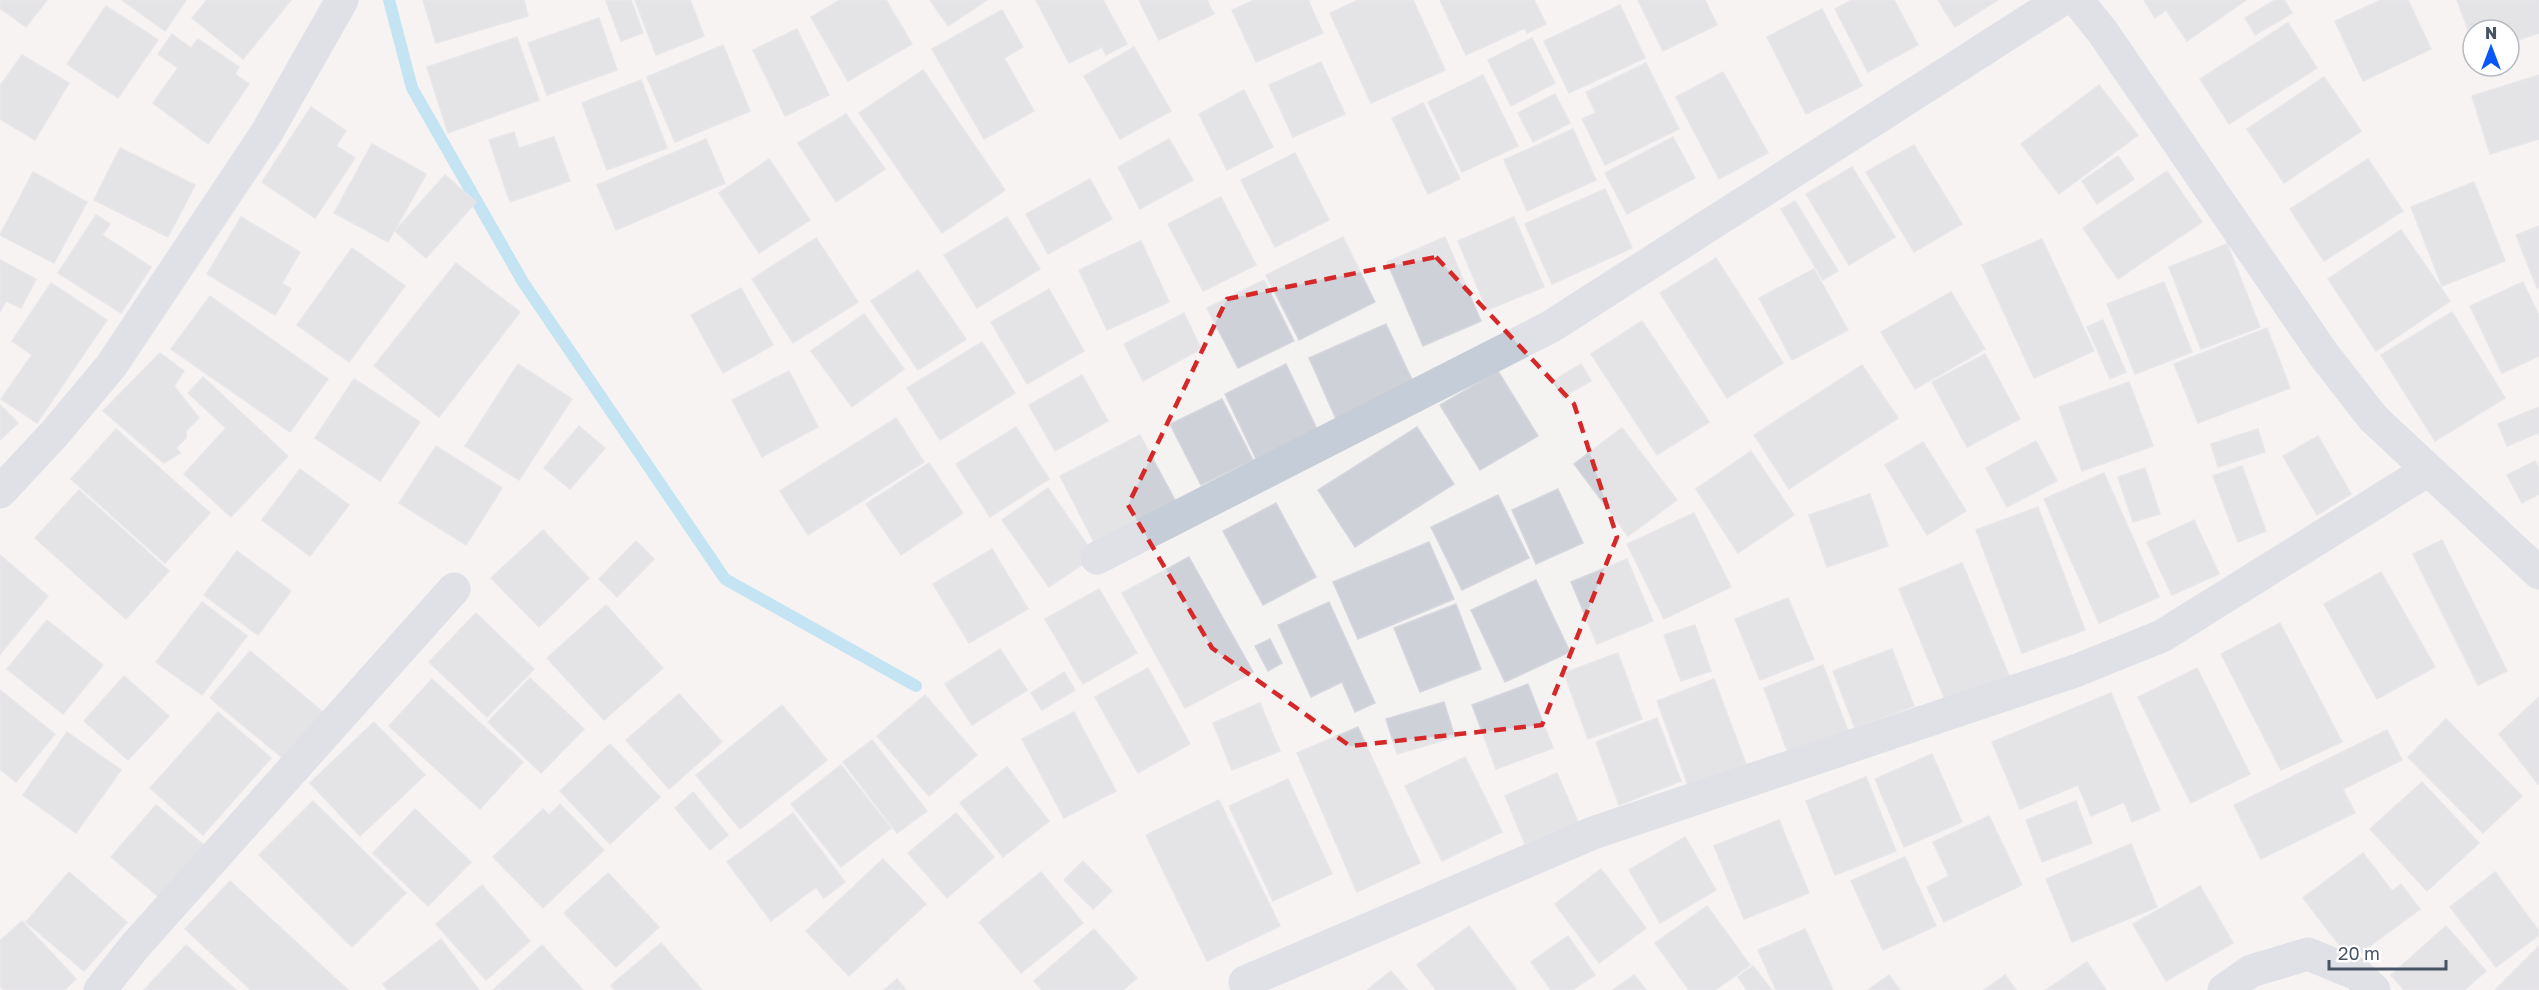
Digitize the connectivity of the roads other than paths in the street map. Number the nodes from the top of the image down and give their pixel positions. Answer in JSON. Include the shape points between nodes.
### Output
{"nodes":[{"id":1,"x":342,"y":0,"type":"edge"},
{"id":2,"x":2061,"y":0,"type":"edge"},
{"id":3,"x":2077,"y":0,"type":"edge"},
{"id":4,"x":2428,"y":470,"type":"junction"},
{"id":5,"x":0,"y":492,"type":"edge"},
{"id":6,"x":1097,"y":558,"type":"dead end"},
{"id":7,"x":2539,"y":573,"type":"edge"},
{"id":8,"x":454,"y":589,"type":"dead end"},
{"id":9,"x":1245,"y":982,"type":"dead end"},
{"id":10,"x":100,"y":990,"type":"edge"},
{"id":11,"x":2224,"y":990,"type":"edge"},
{"id":12,"x":2374,"y":990,"type":"edge"}],
"edges":[{"from":1,"to":5,"type":"street","via":[[267,132],[111,366]]},
{"from":2,"to":6,"type":"street","via":[[1550,327]]},
{"from":3,"to":4,"type":"street","via":[[2324,355],[2373,418]]},
{"from":4,"to":7,"type":"street"},
{"from":4,"to":9,"type":"street","via":[[2162,636],[2075,671],[1593,833]]},
{"from":8,"to":10,"type":"street"},
{"from":11,"to":12,"type":"street","via":[[2252,971],[2308,954],[2357,974]]}]}
